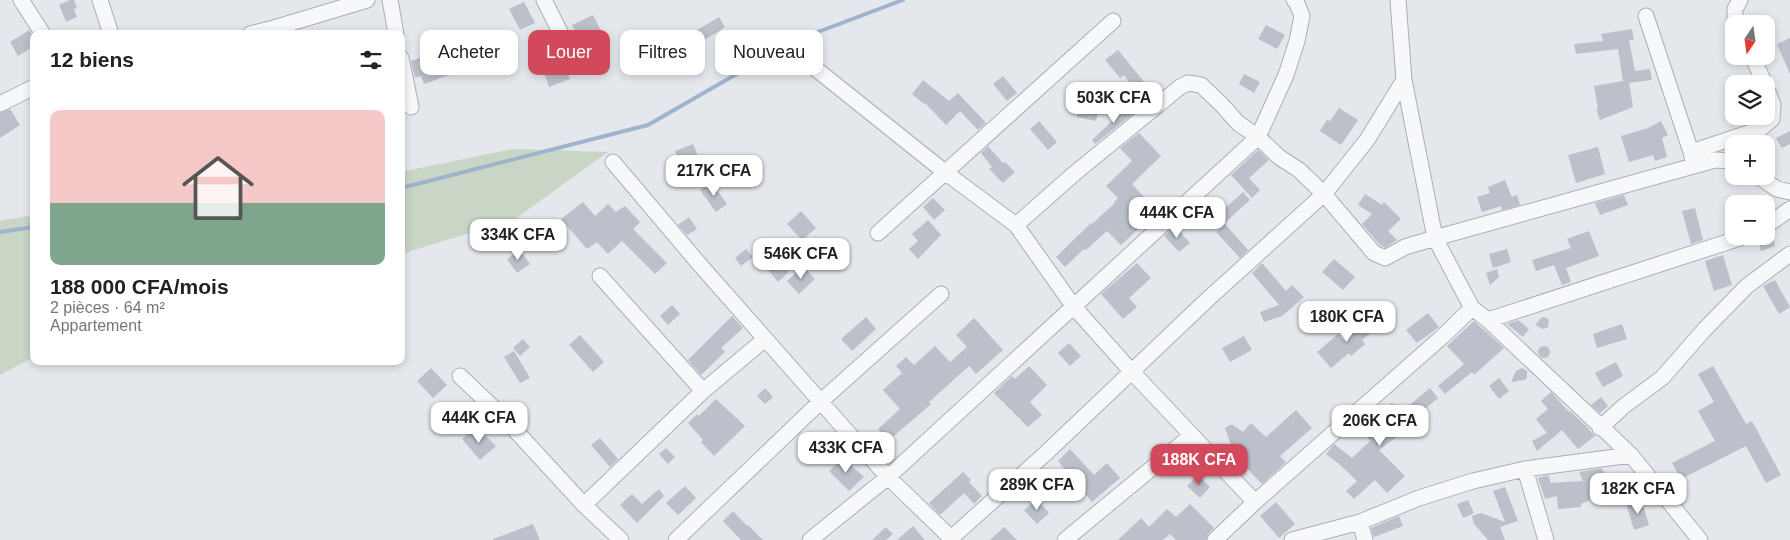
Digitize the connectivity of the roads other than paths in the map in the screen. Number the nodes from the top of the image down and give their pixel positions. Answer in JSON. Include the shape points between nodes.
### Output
{"nodes":[{"id":1,"x":21,"y":0,"type":"edge"},
{"id":2,"x":100,"y":0,"type":"edge"},
{"id":3,"x":368,"y":0,"type":"edge"},
{"id":4,"x":390,"y":0,"type":"edge"},
{"id":5,"x":544,"y":0,"type":"edge"},
{"id":6,"x":1294,"y":0,"type":"edge"},
{"id":7,"x":1398,"y":0,"type":"edge"},
{"id":8,"x":1740,"y":0,"type":"edge"},
{"id":9,"x":1734,"y":15,"type":"edge"},
{"id":10,"x":1646,"y":16,"type":"dead end"},
{"id":11,"x":1112,"y":21,"type":"dead end"},
{"id":12,"x":40,"y":30,"type":"edge"},
{"id":13,"x":110,"y":30,"type":"edge"},
{"id":14,"x":266,"y":30,"type":"edge"},
{"id":15,"x":395,"y":30,"type":"edge"},
{"id":16,"x":559,"y":30,"type":"edge"},
{"id":17,"x":823,"y":75,"type":"edge"},
{"id":18,"x":405,"y":78,"type":"edge"},
{"id":19,"x":1404,"y":80,"type":"junction"},
{"id":20,"x":30,"y":89,"type":"edge"},
{"id":21,"x":0,"y":104,"type":"edge"},
{"id":22,"x":411,"y":107,"type":"dead end"},
{"id":23,"x":1765,"y":125,"type":"edge"},
{"id":24,"x":1258,"y":137,"type":"junction"},
{"id":25,"x":1693,"y":159,"type":"junction"},
{"id":26,"x":1725,"y":161,"type":"edge"},
{"id":27,"x":613,"y":162,"type":"dead end"},
{"id":28,"x":946,"y":173,"type":"junction"},
{"id":29,"x":1771,"y":185,"type":"edge"},
{"id":30,"x":1790,"y":192,"type":"edge"},
{"id":31,"x":1324,"y":194,"type":"junction"},
{"id":32,"x":1790,"y":209,"type":"edge"},
{"id":33,"x":1775,"y":220,"type":"edge"},
{"id":34,"x":1016,"y":224,"type":"junction"},
{"id":35,"x":878,"y":233,"type":"dead end"},
{"id":36,"x":1435,"y":238,"type":"junction"},
{"id":37,"x":1725,"y":243,"type":"edge"},
{"id":38,"x":1790,"y":254,"type":"edge"},
{"id":39,"x":600,"y":276,"type":"dead end"},
{"id":40,"x":941,"y":294,"type":"dead end"},
{"id":41,"x":1074,"y":307,"type":"junction"},
{"id":42,"x":1472,"y":308,"type":"junction"},
{"id":43,"x":1488,"y":320,"type":"junction"},
{"id":44,"x":765,"y":339,"type":"junction"},
{"id":45,"x":1132,"y":372,"type":"junction"},
{"id":46,"x":460,"y":376,"type":"dead end"},
{"id":47,"x":703,"y":391,"type":"junction"},
{"id":48,"x":820,"y":402,"type":"junction"},
{"id":49,"x":1600,"y":428,"type":"junction"},
{"id":50,"x":1192,"y":435,"type":"junction"},
{"id":51,"x":1631,"y":455,"type":"junction"},
{"id":52,"x":1526,"y":469,"type":"junction"},
{"id":53,"x":888,"y":477,"type":"junction"},
{"id":54,"x":1255,"y":502,"type":"junction"},
{"id":55,"x":584,"y":505,"type":"junction"},
{"id":56,"x":1360,"y":522,"type":"junction"},
{"id":57,"x":951,"y":539,"type":"edge"},
{"id":58,"x":621,"y":540,"type":"edge"},
{"id":59,"x":676,"y":540,"type":"edge"},
{"id":60,"x":810,"y":540,"type":"edge"},
{"id":61,"x":1065,"y":540,"type":"edge"},
{"id":62,"x":1216,"y":540,"type":"edge"},
{"id":63,"x":1292,"y":540,"type":"edge"},
{"id":64,"x":1365,"y":540,"type":"edge"},
{"id":65,"x":1546,"y":540,"type":"edge"},
{"id":66,"x":1700,"y":540,"type":"edge"}],
"edges":[{"from":1,"to":12,"type":"street"},
{"from":2,"to":13,"type":"street"},
{"from":3,"to":14,"type":"street"},
{"from":4,"to":15,"type":"street"},
{"from":5,"to":16,"type":"street"},
{"from":6,"to":24,"type":"street","via":[[1302,16],[1297,41],[1286,75]]},
{"from":7,"to":19,"type":"street"},
{"from":8,"to":9,"type":"street"},
{"from":10,"to":25,"type":"street"},
{"from":11,"to":28,"type":"street"},
{"from":17,"to":28,"type":"street"},
{"from":18,"to":22,"type":"street"},
{"from":19,"to":31,"type":"street","via":[[1367,140]]},
{"from":19,"to":36,"type":"street"},
{"from":20,"to":21,"type":"street"},
{"from":23,"to":25,"type":"street"},
{"from":24,"to":31,"type":"street"},
{"from":24,"to":34,"type":"street","via":[[1238,123],[1201,85],[1188,83]]},
{"from":24,"to":41,"type":"street"},
{"from":25,"to":26,"type":"street"},
{"from":25,"to":36,"type":"street"},
{"from":27,"to":44,"type":"street"},
{"from":28,"to":34,"type":"street"},
{"from":28,"to":35,"type":"street"},
{"from":29,"to":30,"type":"street"},
{"from":31,"to":36,"type":"street","via":[[1374,253],[1385,258],[1405,247]]},
{"from":31,"to":45,"type":"street","via":[[1208,298]]},
{"from":32,"to":33,"type":"street"},
{"from":34,"to":41,"type":"street"},
{"from":36,"to":42,"type":"street"},
{"from":37,"to":43,"type":"street"},
{"from":38,"to":49,"type":"street","via":[[1747,286],[1662,378]]},
{"from":39,"to":47,"type":"street"},
{"from":40,"to":48,"type":"street"},
{"from":41,"to":45,"type":"street"},
{"from":41,"to":53,"type":"street"},
{"from":42,"to":43,"type":"street"},
{"from":42,"to":54,"type":"street"},
{"from":43,"to":49,"type":"street"},
{"from":44,"to":47,"type":"street"},
{"from":44,"to":48,"type":"street"},
{"from":45,"to":50,"type":"street"},
{"from":45,"to":57,"type":"street"},
{"from":46,"to":55,"type":"street","via":[[504,418]]},
{"from":47,"to":55,"type":"street"},
{"from":48,"to":53,"type":"street"},
{"from":48,"to":59,"type":"street"},
{"from":49,"to":51,"type":"street"},
{"from":50,"to":54,"type":"street"},
{"from":50,"to":61,"type":"street"},
{"from":51,"to":52,"type":"street"},
{"from":51,"to":66,"type":"street"},
{"from":52,"to":56,"type":"street","via":[[1419,498]]},
{"from":52,"to":65,"type":"street"},
{"from":53,"to":57,"type":"street"},
{"from":53,"to":60,"type":"street"},
{"from":54,"to":62,"type":"street"},
{"from":55,"to":58,"type":"street"},
{"from":56,"to":63,"type":"street"},
{"from":56,"to":64,"type":"street"}]}
